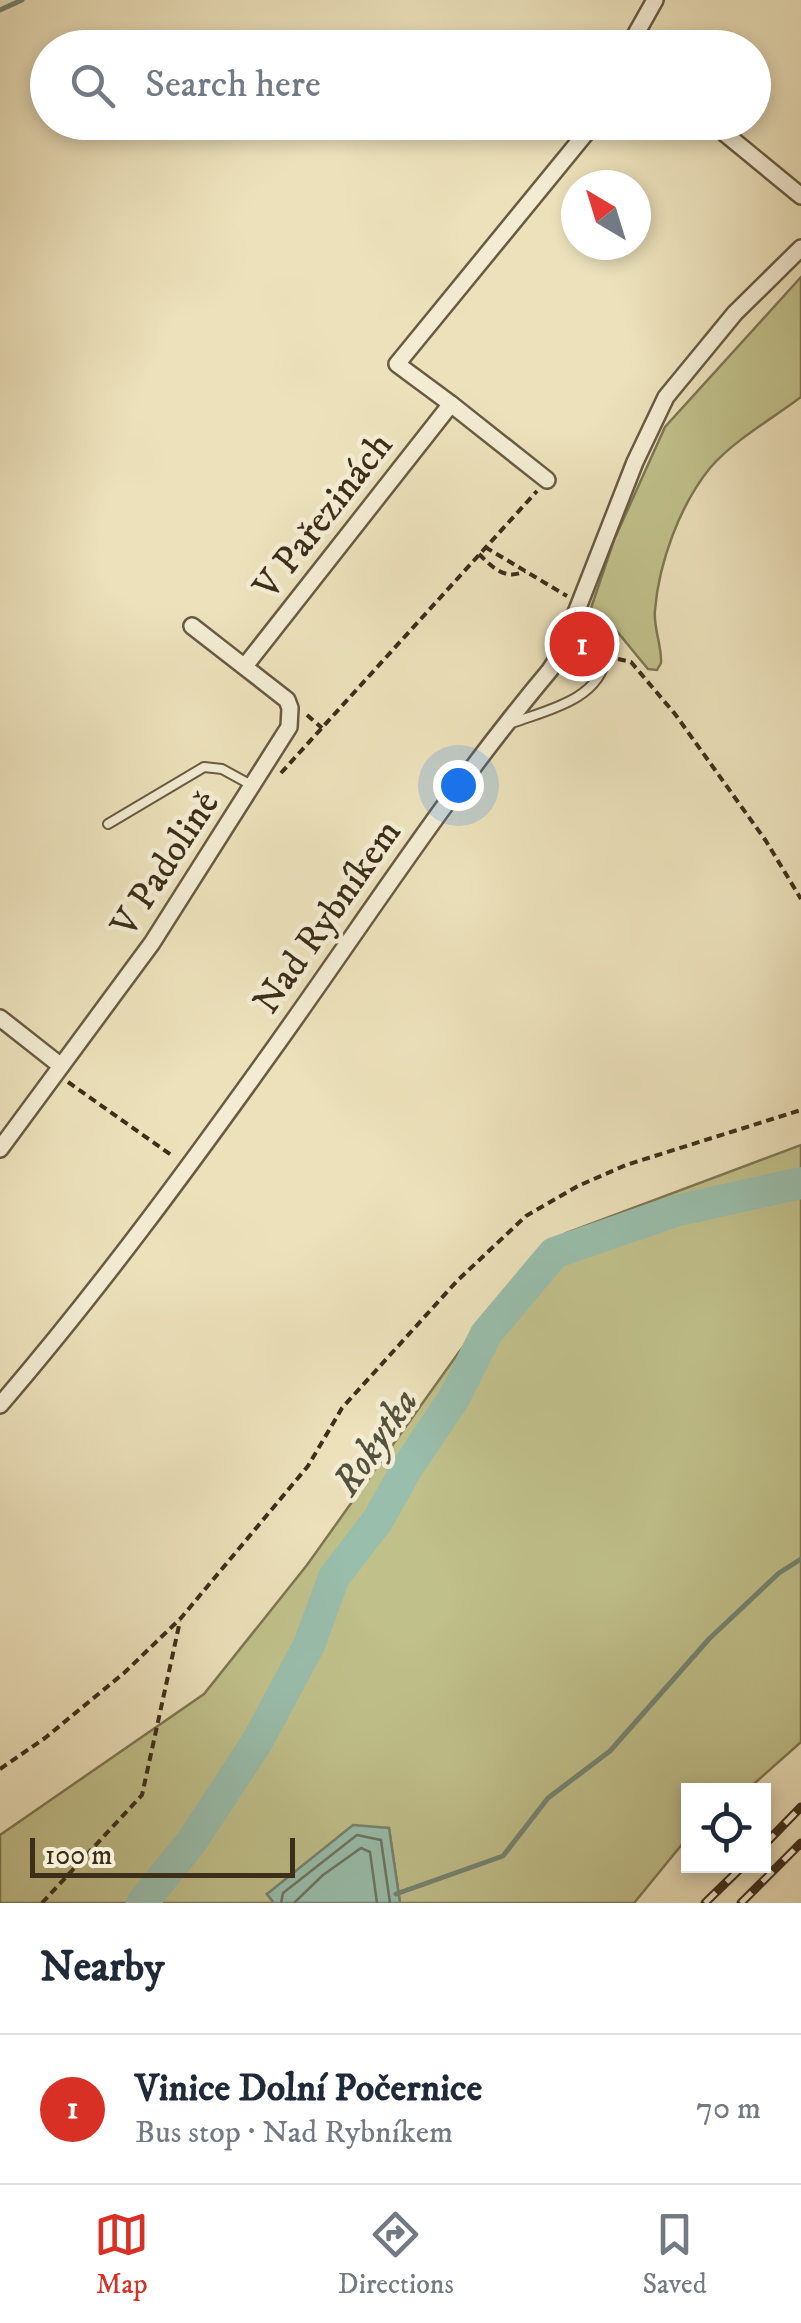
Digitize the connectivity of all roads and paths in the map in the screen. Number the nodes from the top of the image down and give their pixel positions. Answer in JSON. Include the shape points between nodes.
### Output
{"nodes":[{"id":1,"x":655,"y":0,"type":"edge"},
{"id":2,"x":638,"y":30,"type":"edge"},
{"id":3,"x":580,"y":140,"type":"edge"},
{"id":4,"x":733,"y":140,"type":"edge"},
{"id":5,"x":801,"y":196,"type":"edge"},
{"id":6,"x":801,"y":248,"type":"edge"},
{"id":7,"x":450,"y":404,"type":"junction"},
{"id":8,"x":547,"y":480,"type":"joint"},
{"id":9,"x":485,"y":548,"type":"junction"},
{"id":10,"x":479,"y":554,"type":"junction"},
{"id":11,"x":525,"y":571,"type":"junction"},
{"id":12,"x":579,"y":604,"type":"junction"},
{"id":13,"x":192,"y":626,"type":"dead end"},
{"id":14,"x":568,"y":633,"type":"junction"},
{"id":15,"x":606,"y":657,"type":"junction"},
{"id":16,"x":244,"y":666,"type":"junction"},
{"id":17,"x":306,"y":714,"type":"dead end"},
{"id":18,"x":503,"y":726,"type":"junction"},
{"id":19,"x":322,"y":728,"type":"junction"},
{"id":20,"x":282,"y":772,"type":"dead end"},
{"id":21,"x":252,"y":786,"type":"junction"},
{"id":22,"x":108,"y":824,"type":"dead end"},
{"id":23,"x":801,"y":899,"type":"edge"},
{"id":24,"x":0,"y":1018,"type":"edge"},
{"id":25,"x":61,"y":1066,"type":"junction"},
{"id":26,"x":60,"y":1090,"type":"dead end"},
{"id":27,"x":102,"y":1093,"type":"dead end"},
{"id":28,"x":96,"y":1101,"type":"junction"},
{"id":29,"x":801,"y":1110,"type":"edge"},
{"id":30,"x":128,"y":1112,"type":"dead end"},
{"id":31,"x":123,"y":1120,"type":"junction"},
{"id":32,"x":154,"y":1128,"type":"dead end"},
{"id":33,"x":147,"y":1138,"type":"junction"},
{"id":34,"x":0,"y":1149,"type":"edge"},
{"id":35,"x":186,"y":1166,"type":"junction"},
{"id":36,"x":0,"y":1405,"type":"edge"},
{"id":37,"x":181,"y":1618,"type":"junction"},
{"id":38,"x":0,"y":1769,"type":"edge"},
{"id":39,"x":42,"y":1903,"type":"edge"}],
"edges":[{"from":1,"to":2,"type":"street"},
{"from":3,"to":7,"type":"street","via":[[397,364]]},
{"from":4,"to":5,"type":"street"},
{"from":6,"to":12,"type":"street","name":"Nad Rybníkem","via":[[735,313],[666,397]]},
{"from":7,"to":8,"type":"street"},
{"from":7,"to":16,"type":"street","name":"V Pařezinách"},
{"from":8,"to":9,"type":"path"},
{"from":9,"to":10,"type":"path"},
{"from":9,"to":11,"type":"path"},
{"from":10,"to":11,"type":"path","via":[[496,572]]},
{"from":10,"to":19,"type":"path"},
{"from":11,"to":12,"type":"path"},
{"from":12,"to":14,"type":"street","name":"Nad Rybníkem"},
{"from":13,"to":16,"type":"street","name":"V Padolině"},
{"from":14,"to":15,"type":"lane","via":[[596,644]]},
{"from":14,"to":18,"type":"street","name":"Nad Rybníkem","via":[[550,670]]},
{"from":15,"to":18,"type":"lane","via":[[590,688]]},
{"from":15,"to":23,"type":"path","via":[[631,662],[675,714]]},
{"from":16,"to":21,"type":"street","name":"V Padolině","via":[[290,708],[289,726]]},
{"from":17,"to":19,"type":"path"},
{"from":18,"to":35,"type":"street","name":"Nad Rybníkem"},
{"from":19,"to":20,"type":"path"},
{"from":21,"to":22,"type":"lane","via":[[204,767]]},
{"from":21,"to":25,"type":"street","name":"V Padolině","via":[[152,942]]},
{"from":24,"to":25,"type":"street"},
{"from":25,"to":34,"type":"street","name":"V Padolině"},
{"from":26,"to":28,"type":"path","via":[[69,1082]]},
{"from":27,"to":28,"type":"path"},
{"from":28,"to":31,"type":"path"},
{"from":29,"to":37,"type":"path","via":[[626,1165],[526,1216],[342,1408],[308,1466]]},
{"from":30,"to":31,"type":"path"},
{"from":31,"to":33,"type":"path"},
{"from":32,"to":33,"type":"path"},
{"from":33,"to":35,"type":"path"},
{"from":35,"to":36,"type":"street","name":"Nad Rybníkem"},
{"from":37,"to":38,"type":"path","via":[[124,1673]]},
{"from":37,"to":39,"type":"path","via":[[142,1795]]}]}
